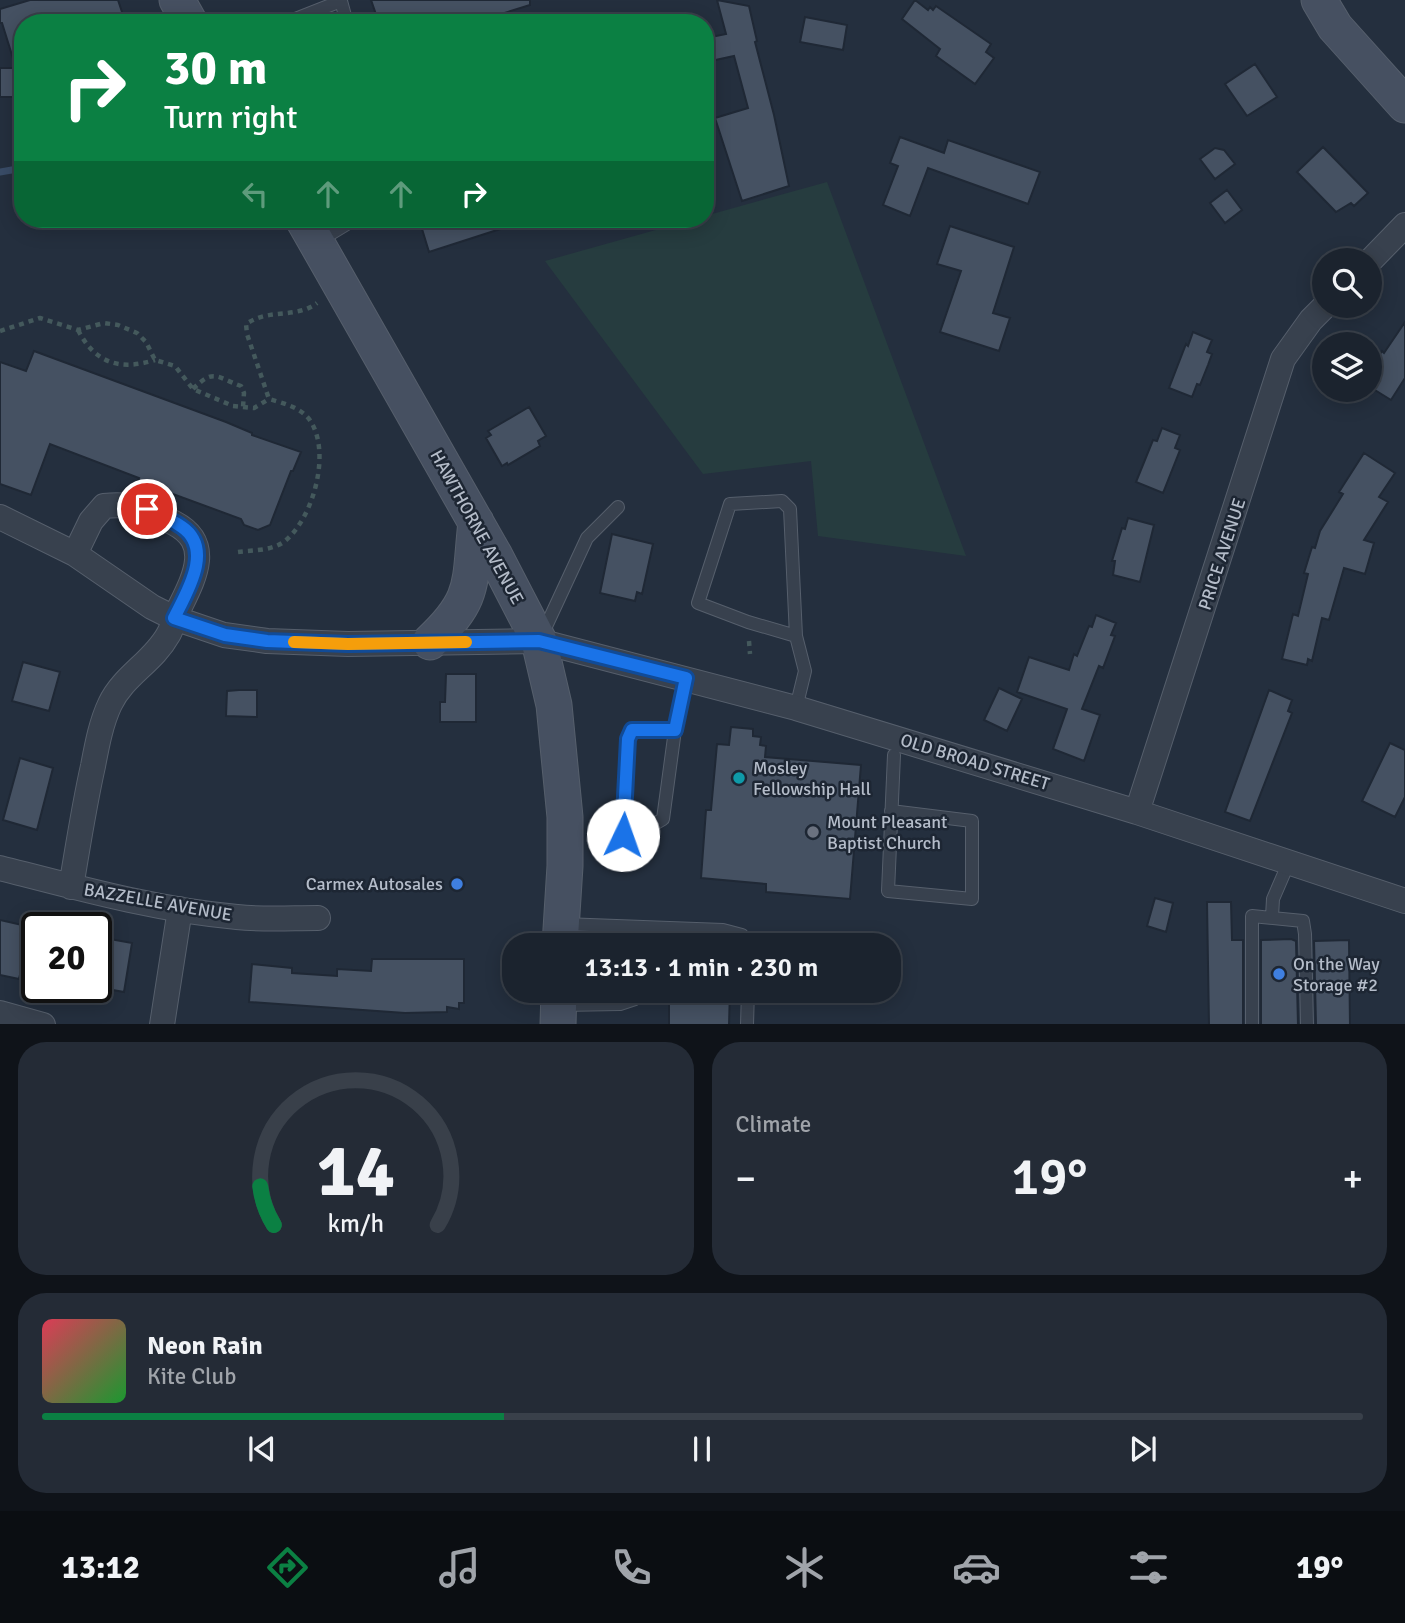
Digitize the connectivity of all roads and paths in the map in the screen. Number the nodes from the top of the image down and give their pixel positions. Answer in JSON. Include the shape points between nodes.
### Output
{"nodes":[{"id":1,"x":1319,"y":0,"type":"edge"},
{"id":2,"x":308,"y":14,"type":"edge"},
{"id":3,"x":345,"y":14,"type":"edge"},
{"id":4,"x":1405,"y":104,"type":"edge"},
{"id":5,"x":1405,"y":225,"type":"edge"},
{"id":6,"x":310,"y":230,"type":"edge"},
{"id":7,"x":1382,"y":249,"type":"edge"},
{"id":8,"x":317,"y":303,"type":"dead end"},
{"id":9,"x":1313,"y":318,"type":"edge"},
{"id":10,"x":78,"y":329,"type":"junction"},
{"id":11,"x":0,"y":331,"type":"edge"},
{"id":12,"x":155,"y":360,"type":"junction"},
{"id":13,"x":193,"y":389,"type":"junction"},
{"id":14,"x":269,"y":399,"type":"junction"},
{"id":15,"x":243,"y":407,"type":"junction"},
{"id":16,"x":618,"y":507,"type":"dead end"},
{"id":17,"x":0,"y":517,"type":"edge"},
{"id":18,"x":476,"y":522,"type":"junction"},
{"id":19,"x":238,"y":552,"type":"dead end"},
{"id":20,"x":75,"y":554,"type":"junction"},
{"id":21,"x":174,"y":618,"type":"junction"},
{"id":22,"x":796,"y":636,"type":"junction"},
{"id":23,"x":539,"y":641,"type":"junction"},
{"id":24,"x":430,"y":642,"type":"junction"},
{"id":25,"x":686,"y":678,"type":"junction"},
{"id":26,"x":796,"y":708,"type":"junction"},
{"id":27,"x":675,"y":730,"type":"junction"},
{"id":28,"x":894,"y":755,"type":"dead end"},
{"id":29,"x":891,"y":811,"type":"junction"},
{"id":30,"x":1137,"y":812,"type":"junction"},
{"id":31,"x":1289,"y":862,"type":"junction"},
{"id":32,"x":0,"y":868,"type":"edge"},
{"id":33,"x":71,"y":887,"type":"junction"},
{"id":34,"x":1405,"y":901,"type":"edge"},
{"id":35,"x":180,"y":909,"type":"junction"},
{"id":36,"x":318,"y":918,"type":"dead end"},
{"id":37,"x":1272,"y":918,"type":"junction"},
{"id":38,"x":639,"y":927,"type":"junction"},
{"id":39,"x":560,"y":933,"type":"edge"},
{"id":40,"x":571,"y":933,"type":"edge"},
{"id":41,"x":639,"y":933,"type":"edge"},
{"id":42,"x":734,"y":933,"type":"edge"},
{"id":43,"x":623,"y":1003,"type":"edge"},
{"id":44,"x":748,"y":1003,"type":"edge"},
{"id":45,"x":559,"y":1007,"type":"edge"},
{"id":46,"x":0,"y":1013,"type":"edge"},
{"id":47,"x":43,"y":1024,"type":"edge"},
{"id":48,"x":162,"y":1024,"type":"edge"},
{"id":49,"x":747,"y":1024,"type":"edge"},
{"id":50,"x":1252,"y":1024,"type":"edge"},
{"id":51,"x":1307,"y":1024,"type":"edge"}],
"edges":[{"from":1,"to":4,"type":"main road","via":[[1335,27]]},
{"from":2,"to":3,"type":"lane","via":[[341,1]]},
{"from":5,"to":7,"type":"street"},
{"from":6,"to":18,"type":"main road","name":"HAWTHORNE AVENUE"},
{"from":8,"to":14,"type":"path","via":[[301,312],[262,315],[246,324]]},
{"from":9,"to":30,"type":"street","name":"PRICE AVENUE","via":[[1283,359]]},
{"from":10,"to":11,"type":"path","via":[[40,318]]},
{"from":10,"to":12,"type":"path","via":[[90,351],[101,358],[127,366]]},
{"from":10,"to":12,"type":"path","via":[[118,325],[137,333]]},
{"from":12,"to":13,"type":"path","via":[[175,366]]},
{"from":13,"to":15,"type":"path"},
{"from":13,"to":15,"type":"path","via":[[212,375],[241,386]]},
{"from":14,"to":15,"type":"path","via":[[254,408]]},
{"from":14,"to":19,"type":"path","via":[[305,414],[312,422],[320,460],[317,487],[286,540],[273,548]]},
{"from":16,"to":23,"type":"lane","via":[[587,538]]},
{"from":17,"to":20,"type":"street","name":"OLD BROAD STREET"},
{"from":18,"to":23,"type":"main road","name":"HAWTHORNE AVENUE"},
{"from":18,"to":24,"type":"main road","via":[[468,593],[452,621]]},
{"from":20,"to":21,"type":"street","name":"OLD BROAD STREET"},
{"from":20,"to":21,"type":"street","via":[[104,506],[127,504],[147,509],[184,528],[196,542],[198,556],[191,585]]},
{"from":21,"to":24,"type":"street","name":"OLD BROAD STREET","via":[[225,635],[267,641]]},
{"from":21,"to":33,"type":"street","via":[[168,635],[142,668],[122,684],[110,704],[98,743]]},
{"from":22,"to":22,"type":"lane","via":[[790,509],[782,501],[730,504],[698,603]]},
{"from":22,"to":26,"type":"lane","via":[[805,671]]},
{"from":23,"to":24,"type":"street","name":"OLD BROAD STREET"},
{"from":23,"to":25,"type":"street","name":"OLD BROAD STREET"},
{"from":23,"to":39,"type":"main road","name":"HAWTHORNE AVENUE","via":[[554,705],[561,767],[565,866]]},
{"from":25,"to":26,"type":"street","name":"OLD BROAD STREET"},
{"from":25,"to":27,"type":"lane"},
{"from":26,"to":30,"type":"street","name":"OLD BROAD STREET"},
{"from":27,"to":27,"type":"lane","via":[[663,819],[634,836],[623,835],[632,730]]},
{"from":28,"to":29,"type":"lane"},
{"from":29,"to":29,"type":"lane","via":[[888,891],[972,899],[972,821]]},
{"from":30,"to":31,"type":"street","name":"OLD BROAD STREET"},
{"from":31,"to":34,"type":"street","name":"OLD BROAD STREET"},
{"from":31,"to":37,"type":"lane","via":[[1273,899]]},
{"from":32,"to":33,"type":"street","name":"BAZZELLE AVENUE"},
{"from":33,"to":35,"type":"street","name":"BAZZELLE AVENUE"},
{"from":35,"to":36,"type":"street","name":"BAZZELLE AVENUE","via":[[258,918]]},
{"from":35,"to":48,"type":"street"},
{"from":37,"to":50,"type":"lane","via":[[1252,916]]},
{"from":37,"to":51,"type":"lane","via":[[1303,921]]},
{"from":38,"to":40,"type":"lane"},
{"from":38,"to":41,"type":"lane"},
{"from":38,"to":42,"type":"lane"},
{"from":43,"to":45,"type":"lane"},
{"from":44,"to":49,"type":"lane"},
{"from":46,"to":47,"type":"street"}]}
